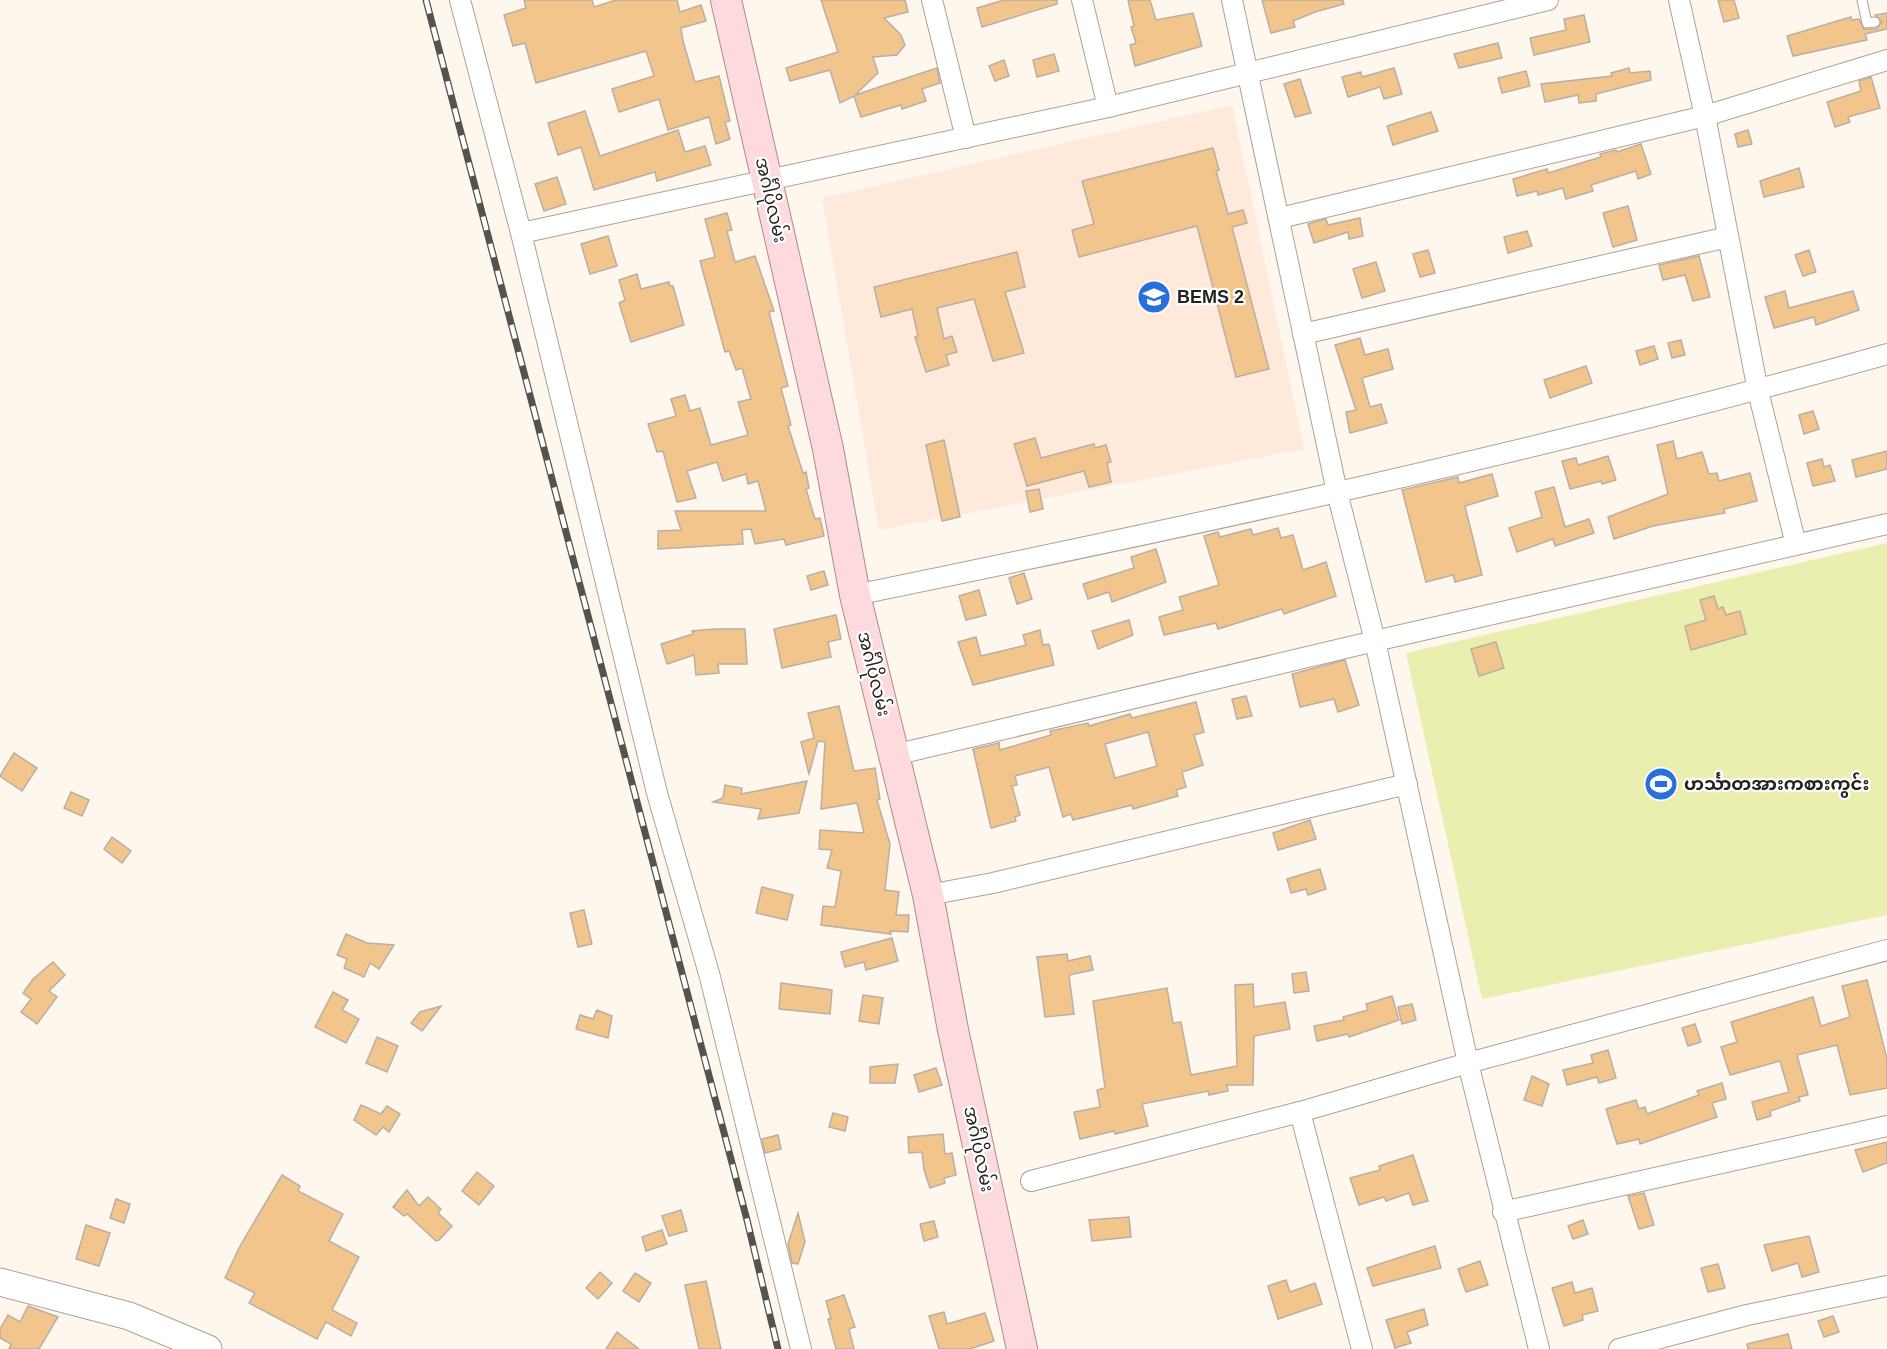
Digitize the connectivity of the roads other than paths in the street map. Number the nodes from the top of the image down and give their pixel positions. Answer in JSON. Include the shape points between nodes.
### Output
{"nodes":[{"id":1,"x":460,"y":0,"type":"edge"},
{"id":2,"x":726,"y":0,"type":"edge"},
{"id":3,"x":932,"y":0,"type":"edge"},
{"id":4,"x":1082,"y":0,"type":"edge"},
{"id":5,"x":1232,"y":0,"type":"edge"},
{"id":6,"x":1548,"y":0,"type":"edge"},
{"id":7,"x":1679,"y":0,"type":"edge"},
{"id":8,"x":1862,"y":0,"type":"edge"},
{"id":9,"x":1875,"y":22,"type":"dead end"},
{"id":10,"x":1887,"y":60,"type":"edge"},
{"id":11,"x":1247,"y":73,"type":"junction"},
{"id":12,"x":1108,"y":107,"type":"junction"},
{"id":13,"x":1704,"y":116,"type":"junction"},
{"id":14,"x":966,"y":138,"type":"junction"},
{"id":15,"x":767,"y":182,"type":"junction"},
{"id":16,"x":1280,"y":218,"type":"junction"},
{"id":17,"x":521,"y":233,"type":"junction"},
{"id":18,"x":1728,"y":237,"type":"junction"},
{"id":19,"x":1303,"y":334,"type":"junction"},
{"id":20,"x":1887,"y":354,"type":"edge"},
{"id":21,"x":1758,"y":391,"type":"junction"},
{"id":22,"x":1337,"y":492,"type":"junction"},
{"id":23,"x":1887,"y":524,"type":"edge"},
{"id":24,"x":1796,"y":545,"type":"junction"},
{"id":25,"x":855,"y":595,"type":"junction"},
{"id":26,"x":1375,"y":641,"type":"junction"},
{"id":27,"x":894,"y":755,"type":"junction"},
{"id":28,"x":1407,"y":784,"type":"junction"},
{"id":29,"x":928,"y":895,"type":"junction"},
{"id":30,"x":1886,"y":956,"type":"edge"},
{"id":31,"x":1468,"y":1063,"type":"junction"},
{"id":32,"x":1300,"y":1112,"type":"junction"},
{"id":33,"x":1887,"y":1126,"type":"edge"},
{"id":34,"x":1031,"y":1181,"type":"dead end"},
{"id":35,"x":1503,"y":1212,"type":"junction"},
{"id":36,"x":0,"y":1282,"type":"edge"},
{"id":37,"x":1887,"y":1286,"type":"edge"},
{"id":38,"x":208,"y":1349,"type":"edge"},
{"id":39,"x":801,"y":1349,"type":"edge"},
{"id":40,"x":1022,"y":1349,"type":"edge"},
{"id":41,"x":1362,"y":1349,"type":"edge"},
{"id":42,"x":1539,"y":1349,"type":"edge"},
{"id":43,"x":1619,"y":1349,"type":"edge"}],
"edges":[{"from":1,"to":17,"type":"street"},
{"from":2,"to":15,"type":"main road","name":"အင်္ဂါပိုလမ်း"},
{"from":3,"to":14,"type":"street"},
{"from":4,"to":12,"type":"street"},
{"from":5,"to":11,"type":"street"},
{"from":6,"to":11,"type":"street"},
{"from":7,"to":13,"type":"street"},
{"from":8,"to":9,"type":"lane","via":[[1867,23]]},
{"from":10,"to":13,"type":"street"},
{"from":11,"to":12,"type":"street"},
{"from":11,"to":16,"type":"street"},
{"from":12,"to":14,"type":"street"},
{"from":13,"to":16,"type":"street"},
{"from":13,"to":18,"type":"street"},
{"from":14,"to":15,"type":"street"},
{"from":15,"to":17,"type":"street"},
{"from":15,"to":25,"type":"main road","name":"အင်္ဂါပိုလမ်း","via":[[828,449]]},
{"from":16,"to":19,"type":"street"},
{"from":17,"to":39,"type":"street","via":[[657,793],[712,988]]},
{"from":18,"to":19,"type":"street"},
{"from":18,"to":21,"type":"street"},
{"from":19,"to":22,"type":"street"},
{"from":20,"to":21,"type":"street"},
{"from":21,"to":22,"type":"street"},
{"from":21,"to":24,"type":"street"},
{"from":22,"to":25,"type":"street"},
{"from":22,"to":26,"type":"street"},
{"from":23,"to":24,"type":"street"},
{"from":24,"to":26,"type":"street"},
{"from":25,"to":27,"type":"main road","name":"အင်္ဂါပိုလမ်း"},
{"from":26,"to":27,"type":"street"},
{"from":26,"to":28,"type":"street"},
{"from":27,"to":29,"type":"main road","name":"အင်္ဂါပိုလမ်း"},
{"from":28,"to":29,"type":"street"},
{"from":28,"to":31,"type":"street"},
{"from":29,"to":40,"type":"main road","name":"အင်္ဂါပိုလမ်း"},
{"from":30,"to":31,"type":"street"},
{"from":31,"to":32,"type":"street"},
{"from":31,"to":35,"type":"street"},
{"from":32,"to":34,"type":"street"},
{"from":32,"to":41,"type":"street"},
{"from":33,"to":35,"type":"street"},
{"from":35,"to":42,"type":"street"},
{"from":36,"to":38,"type":"main road","via":[[129,1316]]},
{"from":37,"to":43,"type":"street"}]}
